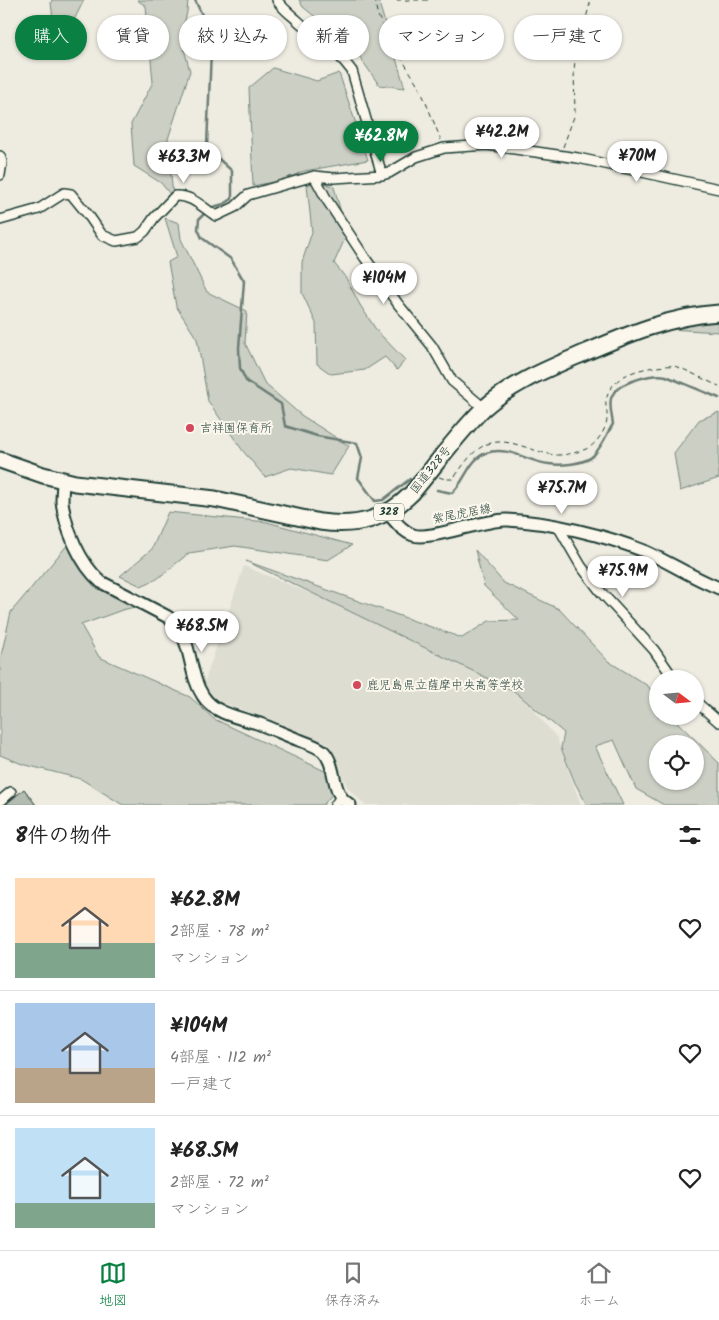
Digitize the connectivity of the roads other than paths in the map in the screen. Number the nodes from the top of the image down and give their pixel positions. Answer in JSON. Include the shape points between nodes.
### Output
{"nodes":[{"id":1,"x":277,"y":0,"type":"edge"},
{"id":2,"x":0,"y":156,"type":"edge"},
{"id":3,"x":0,"y":175,"type":"edge"},
{"id":4,"x":382,"y":175,"type":"junction"},
{"id":5,"x":314,"y":176,"type":"junction"},
{"id":6,"x":719,"y":189,"type":"edge"},
{"id":7,"x":0,"y":220,"type":"edge"},
{"id":8,"x":719,"y":313,"type":"edge"},
{"id":9,"x":484,"y":408,"type":"junction"},
{"id":10,"x":0,"y":460,"type":"edge"},
{"id":11,"x":63,"y":481,"type":"junction"},
{"id":12,"x":388,"y":513,"type":"junction"},
{"id":13,"x":559,"y":528,"type":"junction"},
{"id":14,"x":719,"y":588,"type":"edge"},
{"id":15,"x":668,"y":670,"type":"edge"},
{"id":16,"x":704,"y":709,"type":"edge"},
{"id":17,"x":719,"y":722,"type":"edge"},
{"id":18,"x":12,"y":792,"type":"dead end"},
{"id":19,"x":0,"y":801,"type":"edge"},
{"id":20,"x":342,"y":802,"type":"edge"}],
"edges":[{"from":1,"to":4,"type":"street","via":[[342,57],[352,71]]},
{"from":2,"to":3,"type":"street"},
{"from":4,"to":5,"type":"street"},
{"from":4,"to":6,"type":"street","via":[[416,157],[444,148],[487,145],[560,154]]},
{"from":5,"to":7,"type":"street","via":[[248,195],[235,207],[216,216],[195,201],[174,196],[138,237],[116,241],[102,235],[71,194],[64,193],[39,209]]},
{"from":5,"to":9,"type":"street","via":[[365,258],[432,346],[452,381]]},
{"from":8,"to":9,"type":"highway","name":"国道328号","number":"328","via":[[664,322],[590,350],[515,385]]},
{"from":9,"to":12,"type":"highway","name":"国道328号","number":"328","via":[[402,504]]},
{"from":10,"to":11,"type":"highway","name":"国道328号","number":"328"},
{"from":11,"to":12,"type":"highway","name":"国道328号","number":"328","via":[[215,499],[336,524],[356,523]]},
{"from":11,"to":20,"type":"street","via":[[62,500],[70,534],[92,575],[176,623],[203,697],[212,705],[324,752]]},
{"from":12,"to":13,"type":"street","name":"紫尾虎居線","via":[[401,529],[415,536],[505,520]]},
{"from":13,"to":14,"type":"street","name":"紫尾虎居線","via":[[606,538],[645,552]]},
{"from":13,"to":15,"type":"street","via":[[581,566]]},
{"from":16,"to":17,"type":"street"},
{"from":18,"to":19,"type":"street"}]}
